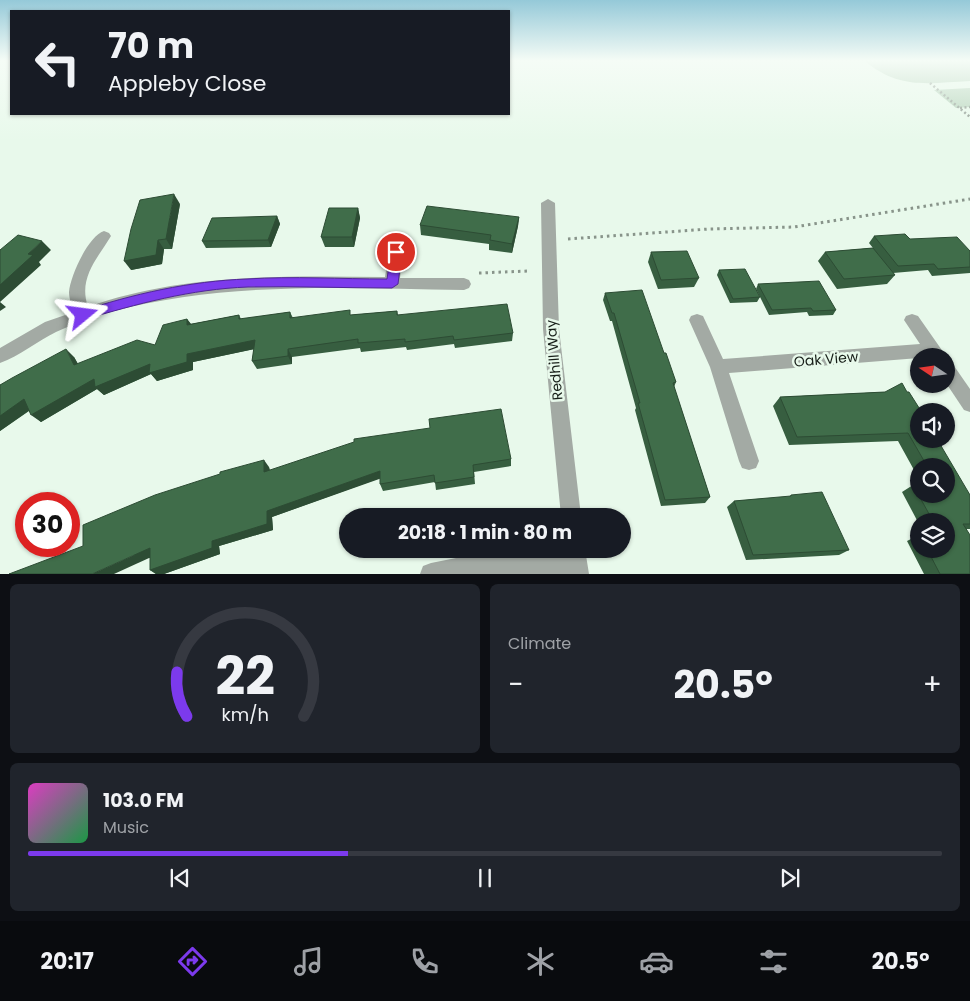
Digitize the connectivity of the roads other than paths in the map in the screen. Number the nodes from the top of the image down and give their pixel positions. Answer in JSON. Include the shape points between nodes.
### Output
{"nodes":[{"id":1,"x":548,"y":204,"type":"dead end"},
{"id":2,"x":104,"y":236,"type":"dead end"},
{"id":3,"x":396,"y":252,"type":"dead end"},
{"id":4,"x":468,"y":278,"type":"road end"},
{"id":5,"x":392,"y":284,"type":"junction"},
{"id":6,"x":83,"y":315,"type":"junction"},
{"id":7,"x":697,"y":320,"type":"dead end"},
{"id":8,"x":912,"y":320,"type":"dead end"},
{"id":9,"x":932,"y":348,"type":"edge"},
{"id":10,"x":910,"y":355,"type":"edge"},
{"id":11,"x":0,"y":356,"type":"edge"},
{"id":12,"x":718,"y":367,"type":"junction"},
{"id":13,"x":955,"y":382,"type":"edge"},
{"id":14,"x":970,"y":404,"type":"edge"},
{"id":15,"x":749,"y":460,"type":"dead end"},
{"id":16,"x":570,"y":508,"type":"edge"},
{"id":17,"x":577,"y":564,"type":"edge"},
{"id":18,"x":431,"y":574,"type":"edge"}],
"edges":[{"from":1,"to":16,"type":"street","name":"Redhill Way","via":[[552,339]]},
{"from":2,"to":6,"type":"street","via":[[89,253],[81,274],[77,293]]},
{"from":3,"to":5,"type":"street"},
{"from":4,"to":5,"type":"street"},
{"from":5,"to":6,"type":"street","via":[[247,283],[134,300]]},
{"from":6,"to":11,"type":"street","via":[[12,347]]},
{"from":7,"to":12,"type":"street"},
{"from":8,"to":9,"type":"street","name":"Oak View"},
{"from":10,"to":12,"type":"street","name":"Oak View"},
{"from":12,"to":15,"type":"street"},
{"from":13,"to":14,"type":"street"},
{"from":17,"to":18,"type":"street","via":[[491,562]]}]}
